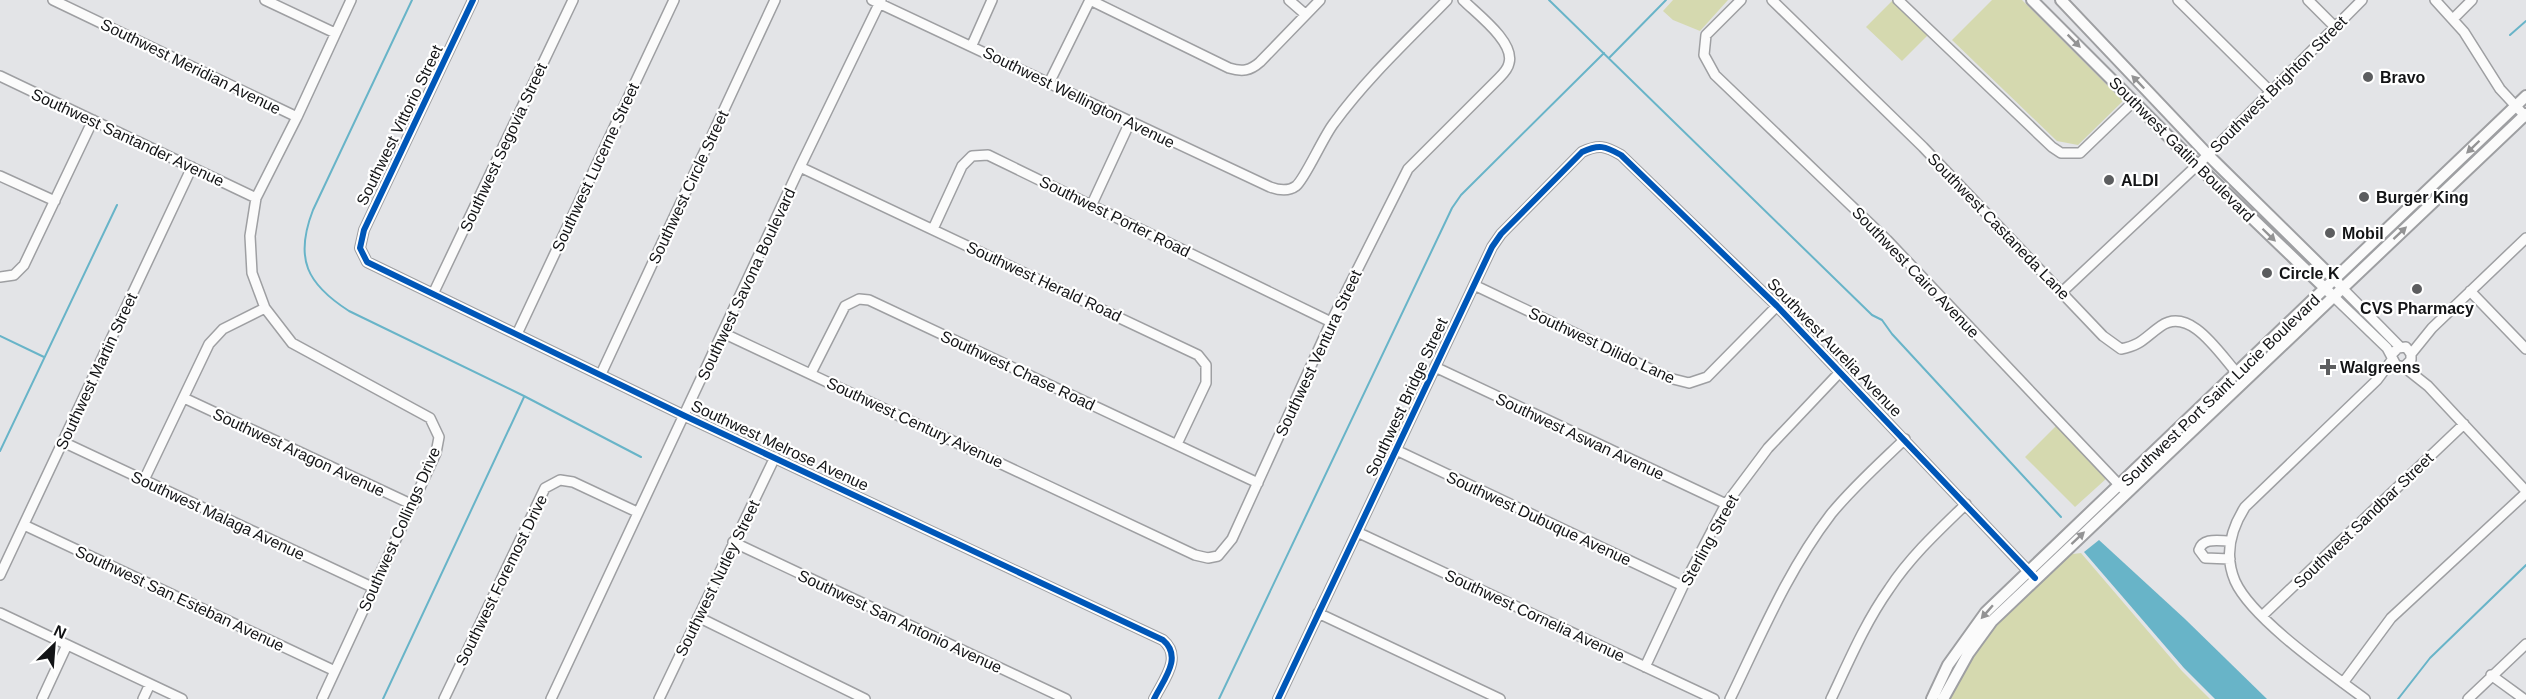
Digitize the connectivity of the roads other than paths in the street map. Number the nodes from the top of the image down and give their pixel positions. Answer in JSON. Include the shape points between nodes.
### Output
{"nodes":[{"id":1,"x":53,"y":0,"type":"edge"},
{"id":2,"x":265,"y":0,"type":"edge"},
{"id":3,"x":351,"y":0,"type":"edge"},
{"id":4,"x":473,"y":0,"type":"edge"},
{"id":5,"x":573,"y":0,"type":"edge"},
{"id":6,"x":674,"y":0,"type":"edge"},
{"id":7,"x":774,"y":0,"type":"edge"},
{"id":8,"x":992,"y":0,"type":"edge"},
{"id":9,"x":1090,"y":0,"type":"edge"},
{"id":10,"x":1289,"y":0,"type":"edge"},
{"id":11,"x":1320,"y":0,"type":"edge"},
{"id":12,"x":1447,"y":0,"type":"edge"},
{"id":13,"x":1463,"y":0,"type":"edge"},
{"id":14,"x":1741,"y":0,"type":"edge"},
{"id":15,"x":1772,"y":0,"type":"edge"},
{"id":16,"x":1898,"y":0,"type":"edge"},
{"id":17,"x":2032,"y":0,"type":"edge"},
{"id":18,"x":2061,"y":0,"type":"edge"},
{"id":19,"x":2178,"y":0,"type":"edge"},
{"id":20,"x":2308,"y":0,"type":"edge"},
{"id":21,"x":2362,"y":0,"type":"edge"},
{"id":22,"x":2435,"y":0,"type":"edge"},
{"id":23,"x":2472,"y":0,"type":"edge"},
{"id":24,"x":877,"y":1,"type":"edge"},
{"id":25,"x":1305,"y":14,"type":"junction"},
{"id":26,"x":2453,"y":19,"type":"junction"},
{"id":27,"x":2335,"y":27,"type":"junction"},
{"id":28,"x":335,"y":33,"type":"junction"},
{"id":29,"x":972,"y":45,"type":"junction"},
{"id":30,"x":0,"y":76,"type":"edge"},
{"id":31,"x":1049,"y":83,"type":"junction"},
{"id":32,"x":2271,"y":91,"type":"junction"},
{"id":33,"x":2526,"y":96,"type":"edge"},
{"id":34,"x":2134,"y":101,"type":"junction"},
{"id":35,"x":2515,"y":106,"type":"junction"},
{"id":36,"x":2525,"y":116,"type":"edge"},
{"id":37,"x":297,"y":117,"type":"junction"},
{"id":38,"x":93,"y":120,"type":"junction"},
{"id":39,"x":1130,"y":122,"type":"junction"},
{"id":40,"x":1605,"y":145,"type":"joint"},
{"id":41,"x":2208,"y":154,"type":"junction"},
{"id":42,"x":2197,"y":165,"type":"junction"},
{"id":43,"x":800,"y":166,"type":"junction"},
{"id":44,"x":192,"y":167,"type":"junction"},
{"id":45,"x":0,"y":176,"type":"edge"},
{"id":46,"x":256,"y":198,"type":"junction"},
{"id":47,"x":55,"y":201,"type":"junction"},
{"id":48,"x":1092,"y":204,"type":"junction"},
{"id":49,"x":933,"y":229,"type":"junction"},
{"id":50,"x":2526,"y":238,"type":"edge"},
{"id":51,"x":367,"y":262,"type":"joint"},
{"id":52,"x":0,"y":277,"type":"edge"},
{"id":53,"x":2338,"y":284,"type":"junction"},
{"id":54,"x":1474,"y":285,"type":"junction"},
{"id":55,"x":2470,"y":291,"type":"junction"},
{"id":56,"x":2062,"y":292,"type":"junction"},
{"id":57,"x":2329,"y":292,"type":"junction"},
{"id":58,"x":433,"y":294,"type":"junction"},
{"id":59,"x":1777,"y":306,"type":"junction"},
{"id":60,"x":265,"y":308,"type":"junction"},
{"id":61,"x":1331,"y":321,"type":"junction"},
{"id":62,"x":723,"y":333,"type":"junction"},
{"id":63,"x":517,"y":334,"type":"junction"},
{"id":64,"x":2526,"y":349,"type":"edge"},
{"id":65,"x":2402,"y":357,"type":"junction"},
{"id":66,"x":1435,"y":367,"type":"junction"},
{"id":67,"x":1840,"y":372,"type":"junction"},
{"id":68,"x":812,"y":373,"type":"junction"},
{"id":69,"x":2237,"y":373,"type":"junction"},
{"id":70,"x":601,"y":374,"type":"junction"},
{"id":71,"x":184,"y":399,"type":"junction"},
{"id":72,"x":685,"y":416,"type":"junction"},
{"id":73,"x":2464,"y":424,"type":"junction"},
{"id":74,"x":1905,"y":439,"type":"junction"},
{"id":75,"x":63,"y":442,"type":"junction"},
{"id":76,"x":1177,"y":444,"type":"junction"},
{"id":77,"x":1396,"y":450,"type":"junction"},
{"id":78,"x":775,"y":457,"type":"junction"},
{"id":79,"x":144,"y":480,"type":"junction"},
{"id":80,"x":1258,"y":483,"type":"junction"},
{"id":81,"x":2123,"y":489,"type":"junction"},
{"id":82,"x":2526,"y":492,"type":"edge"},
{"id":83,"x":1726,"y":504,"type":"junction"},
{"id":84,"x":1966,"y":504,"type":"junction"},
{"id":85,"x":413,"y":505,"type":"junction"},
{"id":86,"x":637,"y":512,"type":"junction"},
{"id":87,"x":1106,"y":512,"type":"joint"},
{"id":88,"x":24,"y":525,"type":"junction"},
{"id":89,"x":1357,"y":532,"type":"junction"},
{"id":90,"x":2230,"y":541,"type":"junction"},
{"id":91,"x":733,"y":542,"type":"junction"},
{"id":92,"x":2230,"y":559,"type":"junction"},
{"id":93,"x":0,"y":575,"type":"edge"},
{"id":94,"x":2032,"y":575,"type":"junction"},
{"id":95,"x":1683,"y":586,"type":"junction"},
{"id":96,"x":374,"y":588,"type":"junction"},
{"id":97,"x":0,"y":613,"type":"edge"},
{"id":98,"x":1318,"y":613,"type":"junction"},
{"id":99,"x":2262,"y":616,"type":"junction"},
{"id":100,"x":698,"y":617,"type":"junction"},
{"id":101,"x":2526,"y":644,"type":"edge"},
{"id":102,"x":67,"y":645,"type":"junction"},
{"id":103,"x":1646,"y":667,"type":"junction"},
{"id":104,"x":335,"y":671,"type":"junction"},
{"id":105,"x":2491,"y":675,"type":"junction"},
{"id":106,"x":2343,"y":683,"type":"junction"},
{"id":107,"x":150,"y":684,"type":"junction"},
{"id":108,"x":1282,"y":698,"type":"edge"},
{"id":109,"x":42,"y":699,"type":"edge"},
{"id":110,"x":143,"y":699,"type":"edge"},
{"id":111,"x":182,"y":699,"type":"edge"},
{"id":112,"x":322,"y":699,"type":"edge"},
{"id":113,"x":444,"y":699,"type":"edge"},
{"id":114,"x":551,"y":699,"type":"edge"},
{"id":115,"x":659,"y":699,"type":"edge"},
{"id":116,"x":866,"y":699,"type":"edge"},
{"id":117,"x":1066,"y":699,"type":"edge"},
{"id":118,"x":1154,"y":699,"type":"edge"},
{"id":119,"x":1500,"y":699,"type":"edge"},
{"id":120,"x":1714,"y":699,"type":"edge"},
{"id":121,"x":1730,"y":699,"type":"edge"},
{"id":122,"x":1832,"y":699,"type":"edge"},
{"id":123,"x":1932,"y":699,"type":"edge"},
{"id":124,"x":1943,"y":699,"type":"edge"},
{"id":125,"x":2365,"y":699,"type":"edge"},
{"id":126,"x":2468,"y":699,"type":"edge"},
{"id":127,"x":2524,"y":699,"type":"edge"}],
"edges":[{"from":1,"to":37,"type":"street","name":"Southwest Meridian Avenue"},
{"from":2,"to":28,"type":"street"},
{"from":3,"to":28,"type":"street","name":"Southwest Collings Drive"},
{"from":4,"to":51,"type":"street","name":"Southwest Vittorio Street","via":[[364,230],[360,248]]},
{"from":5,"to":58,"type":"street","name":"Southwest Segovia Street"},
{"from":6,"to":63,"type":"street","name":"Southwest Lucerne Street"},
{"from":7,"to":70,"type":"street","name":"Southwest Circle Street"},
{"from":8,"to":29,"type":"street"},
{"from":9,"to":25,"type":"street","via":[[1229,68],[1242,70],[1254,67]]},
{"from":9,"to":31,"type":"street"},
{"from":10,"to":25,"type":"street"},
{"from":11,"to":25,"type":"street"},
{"from":12,"to":39,"type":"street","name":"Southwest Wellington Avenue","via":[[1355,95],[1322,138],[1300,183],[1287,190],[1270,187]]},
{"from":13,"to":61,"type":"street","name":"Southwest Ventura Street","via":[[1503,40],[1509,64],[1408,169]]},
{"from":14,"to":81,"type":"street","name":"Southwest Cairo Avenue","via":[[1706,35],[1704,55],[1715,75],[1887,240]]},
{"from":15,"to":56,"type":"street","name":"Southwest Castaneda Lane","via":[[1923,147]]},
{"from":16,"to":34,"type":"street","via":[[2061,153],[2080,153]]},
{"from":17,"to":34,"type":"main road","name":"Southwest Gatlin Boulevard","one_way":true},
{"from":41,"to":18,"type":"main road","name":"Southwest Gatlin Boulevard","one_way":true},
{"from":19,"to":32,"type":"street"},
{"from":20,"to":27,"type":"street"},
{"from":21,"to":27,"type":"street","name":"Southwest Brighton Street"},
{"from":22,"to":26,"type":"street"},
{"from":23,"to":26,"type":"street"},
{"from":24,"to":29,"type":"street","name":"Southwest Wellington Avenue"},
{"from":24,"to":43,"type":"street","name":"Southwest Savona Boulevard"},
{"from":26,"to":35,"type":"street"},
{"from":27,"to":32,"type":"street","name":"Southwest Brighton Street"},
{"from":28,"to":37,"type":"street","name":"Southwest Collings Drive"},
{"from":29,"to":31,"type":"street","name":"Southwest Wellington Avenue"},
{"from":30,"to":38,"type":"street","name":"Southwest Santander Avenue"},
{"from":31,"to":39,"type":"street","name":"Southwest Wellington Avenue"},
{"from":32,"to":41,"type":"street","name":"Southwest Brighton Street"},
{"from":33,"to":35,"type":"main road","name":"Southwest Port Saint Lucie Boulevard"},
{"from":34,"to":42,"type":"main road","name":"Southwest Gatlin Boulevard"},
{"from":35,"to":36,"type":"street"},
{"from":35,"to":53,"type":"main road","name":"Southwest Port Saint Lucie Boulevard","one_way":true},
{"from":53,"to":36,"type":"main road","name":"Southwest Port Saint Lucie Boulevard","one_way":true},
{"from":37,"to":46,"type":"street","name":"Southwest Collings Drive"},
{"from":38,"to":44,"type":"street","name":"Southwest Santander Avenue"},
{"from":38,"to":47,"type":"street"},
{"from":39,"to":48,"type":"street"},
{"from":40,"to":54,"type":"street","name":"Southwest Bridge Street","via":[[1582,152],[1501,234]]},
{"from":40,"to":59,"type":"street","name":"Southwest Aurelia Avenue","via":[[1621,154]]},
{"from":41,"to":42,"type":"street","name":"Southwest Brighton Street"},
{"from":41,"to":53,"type":"main road","name":"Southwest Gatlin Boulevard"},
{"from":42,"to":56,"type":"street","name":"Southwest Brighton Street"},
{"from":42,"to":57,"type":"main road","name":"Southwest Gatlin Boulevard","one_way":true},
{"from":43,"to":49,"type":"street","name":"Southwest Herald Road"},
{"from":43,"to":62,"type":"street","name":"Southwest Savona Boulevard"},
{"from":44,"to":46,"type":"street","name":"Southwest Santander Avenue"},
{"from":44,"to":75,"type":"street","name":"Southwest Martin Street"},
{"from":45,"to":47,"type":"street"},
{"from":46,"to":60,"type":"street","name":"Southwest Collings Drive","via":[[250,261]]},
{"from":47,"to":52,"type":"street","via":[[24,265],[14,275]]},
{"from":48,"to":49,"type":"street","name":"Southwest Porter Road","via":[[995,158],[978,155],[962,165]]},
{"from":48,"to":61,"type":"street","name":"Southwest Porter Road"},
{"from":49,"to":76,"type":"street","name":"Southwest Herald Road","via":[[1198,355],[1206,365],[1206,383]]},
{"from":50,"to":55,"type":"street"},
{"from":51,"to":58,"type":"street","name":"Southwest Melrose Avenue"},
{"from":53,"to":57,"type":"main road","name":"Southwest Port Saint Lucie Boulevard"},
{"from":53,"to":65,"type":"street"},
{"from":54,"to":59,"type":"street","name":"Southwest Dilido Lane","via":[[1669,378],[1689,383],[1707,376]]},
{"from":54,"to":66,"type":"street","name":"Southwest Bridge Street"},
{"from":55,"to":64,"type":"street"},
{"from":55,"to":65,"type":"street"},
{"from":56,"to":69,"type":"street","name":"Southwest Castaneda Lane","via":[[2103,336],[2121,349],[2137,346],[2163,324],[2176,319],[2193,325]]},
{"from":57,"to":65,"type":"street"},
{"from":57,"to":69,"type":"main road","name":"Southwest Port Saint Lucie Boulevard"},
{"from":57,"to":81,"type":"main road","name":"Southwest Port Saint Lucie Boulevard"},
{"from":58,"to":63,"type":"street","name":"Southwest Melrose Avenue"},
{"from":59,"to":67,"type":"street","name":"Southwest Aurelia Avenue"},
{"from":60,"to":71,"type":"street","via":[[213,338]]},
{"from":60,"to":85,"type":"street","name":"Southwest Collings Drive","via":[[292,343],[430,418],[439,436],[436,453]]},
{"from":61,"to":80,"type":"street","name":"Southwest Ventura Street"},
{"from":62,"to":68,"type":"street","name":"Southwest Century Avenue"},
{"from":62,"to":72,"type":"street","name":"Southwest Savona Boulevard"},
{"from":63,"to":70,"type":"street","name":"Southwest Melrose Avenue"},
{"from":65,"to":73,"type":"street"},
{"from":65,"to":90,"type":"street","via":[[2251,500],[2237,520]]},
{"from":66,"to":77,"type":"street","name":"Southwest Bridge Street"},
{"from":66,"to":83,"type":"street","name":"Southwest Aswan Avenue"},
{"from":67,"to":74,"type":"street","name":"Southwest Aurelia Avenue"},
{"from":67,"to":83,"type":"street","name":"Sterling Street","via":[[1768,448]]},
{"from":68,"to":76,"type":"street","name":"Southwest Chase Road","via":[[845,306],[864,299]]},
{"from":68,"to":87,"type":"street","name":"Southwest Century Avenue"},
{"from":69,"to":81,"type":"main road","name":"Southwest Port Saint Lucie Boulevard"},
{"from":70,"to":72,"type":"street","name":"Southwest Melrose Avenue"},
{"from":71,"to":79,"type":"street"},
{"from":71,"to":85,"type":"street","name":"Southwest Aragon Avenue"},
{"from":72,"to":78,"type":"street","name":"Southwest Melrose Avenue"},
{"from":72,"to":86,"type":"street","name":"Southwest Savona Boulevard"},
{"from":73,"to":82,"type":"street"},
{"from":73,"to":99,"type":"street","name":"Southwest Sandbar Street"},
{"from":74,"to":84,"type":"street","name":"Southwest Aurelia Avenue"},
{"from":74,"to":121,"type":"street","via":[[1846,496],[1803,553]]},
{"from":75,"to":79,"type":"street","name":"Southwest Malaga Avenue"},
{"from":75,"to":88,"type":"street","name":"Southwest Martin Street"},
{"from":76,"to":80,"type":"street","name":"Southwest Chase Road"},
{"from":77,"to":89,"type":"street","name":"Southwest Bridge Street"},
{"from":77,"to":95,"type":"street","name":"Southwest Dubuque Avenue"},
{"from":78,"to":91,"type":"street","name":"Southwest Nutley Street"},
{"from":78,"to":118,"type":"street","name":"Southwest Melrose Avenue","via":[[1152,634],[1171,647],[1173,658]]},
{"from":79,"to":96,"type":"street","name":"Southwest Malaga Avenue"},
{"from":80,"to":87,"type":"street","name":"Southwest Ventura Street","via":[[1228,546],[1214,558],[1195,555]]},
{"from":81,"to":94,"type":"main road","name":"Southwest Port Saint Lucie Boulevard"},
{"from":82,"to":106,"type":"street","via":[[2391,618]]},
{"from":83,"to":95,"type":"street","name":"Sterling Street"},
{"from":84,"to":94,"type":"street","name":"Southwest Aurelia Avenue"},
{"from":84,"to":122,"type":"street","via":[[1924,545],[1890,588],[1864,629]]},
{"from":85,"to":96,"type":"street","name":"Southwest Collings Drive"},
{"from":86,"to":113,"type":"street","name":"Southwest Foremost Drive","via":[[573,482],[560,480],[545,488]]},
{"from":86,"to":114,"type":"street","name":"Southwest Savona Boulevard"},
{"from":88,"to":93,"type":"street","name":"Southwest Martin Street"},
{"from":88,"to":104,"type":"street","name":"Southwest San Esteban Avenue"},
{"from":89,"to":98,"type":"street","name":"Southwest Bridge Street"},
{"from":89,"to":103,"type":"street","name":"Southwest Cornelia Avenue"},
{"from":90,"to":92,"type":"street"},
{"from":90,"to":92,"type":"street","via":[[2207,541],[2199,550],[2205,558]]},
{"from":91,"to":100,"type":"street","name":"Southwest Nutley Street"},
{"from":91,"to":117,"type":"street","name":"Southwest San Antonio Avenue"},
{"from":92,"to":99,"type":"street","via":[[2235,581]]},
{"from":94,"to":123,"type":"main road","name":"Southwest Port Saint Lucie Boulevard","one_way":true,"via":[[1980,620],[1948,665]]},
{"from":94,"to":124,"type":"main road","name":"Southwest Port Saint Lucie Boulevard","via":[[1968,654]]},
{"from":95,"to":103,"type":"street","name":"Sterling Street"},
{"from":96,"to":104,"type":"street","name":"Southwest Collings Drive"},
{"from":97,"to":102,"type":"street"},
{"from":98,"to":108,"type":"street","name":"Southwest Bridge Street"},
{"from":98,"to":119,"type":"street"},
{"from":99,"to":106,"type":"street"},
{"from":100,"to":115,"type":"street","name":"Southwest Nutley Street"},
{"from":100,"to":116,"type":"street"},
{"from":101,"to":105,"type":"street"},
{"from":102,"to":107,"type":"street"},
{"from":102,"to":109,"type":"street"},
{"from":103,"to":120,"type":"street","name":"Southwest Cornelia Avenue"},
{"from":104,"to":112,"type":"street","name":"Southwest Collings Drive"},
{"from":105,"to":126,"type":"street"},
{"from":105,"to":127,"type":"street"},
{"from":106,"to":125,"type":"street"},
{"from":107,"to":110,"type":"street"},
{"from":107,"to":111,"type":"street"}]}
